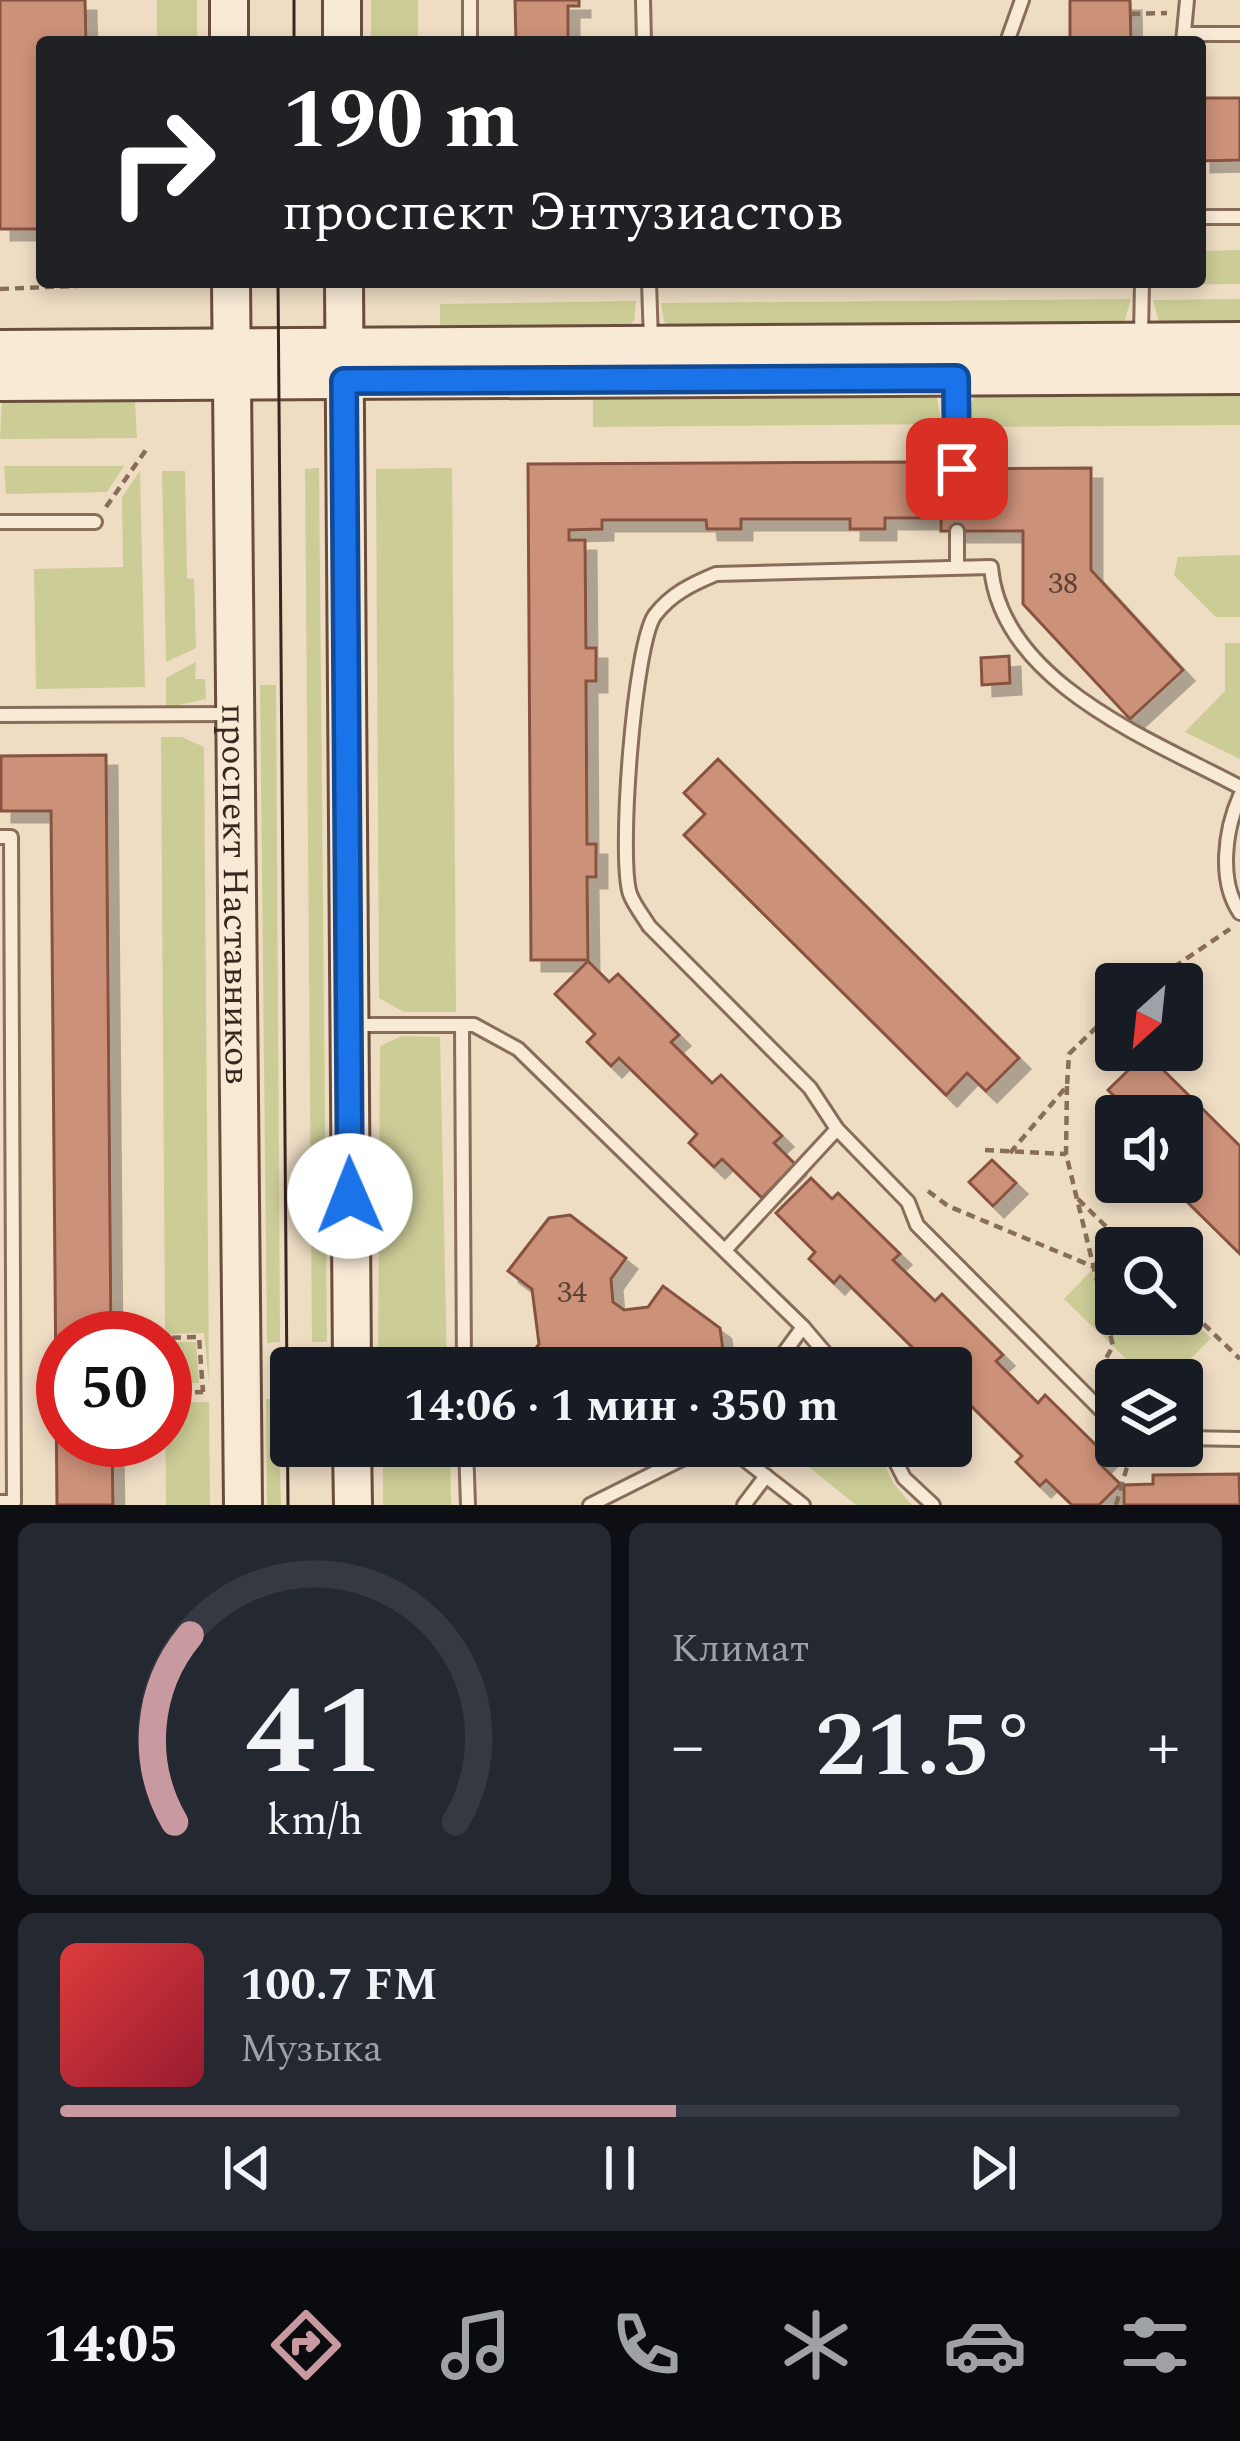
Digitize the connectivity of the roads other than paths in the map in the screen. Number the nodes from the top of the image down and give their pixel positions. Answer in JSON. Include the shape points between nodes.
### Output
{"nodes":[{"id":1,"x":229,"y":0,"type":"edge"},
{"id":2,"x":342,"y":0,"type":"edge"},
{"id":3,"x":470,"y":0,"type":"edge"},
{"id":4,"x":643,"y":0,"type":"edge"},
{"id":5,"x":1022,"y":0,"type":"edge"},
{"id":6,"x":1240,"y":34,"type":"edge"},
{"id":7,"x":229,"y":36,"type":"edge"},
{"id":8,"x":342,"y":36,"type":"edge"},
{"id":9,"x":470,"y":36,"type":"edge"},
{"id":10,"x":644,"y":36,"type":"edge"},
{"id":11,"x":1008,"y":36,"type":"edge"},
{"id":12,"x":1206,"y":36,"type":"edge"},
{"id":13,"x":1206,"y":217,"type":"edge"},
{"id":14,"x":1240,"y":217,"type":"edge"},
{"id":15,"x":231,"y":288,"type":"edge"},
{"id":16,"x":344,"y":288,"type":"edge"},
{"id":17,"x":649,"y":288,"type":"edge"},
{"id":18,"x":1142,"y":288,"type":"edge"},
{"id":19,"x":1240,"y":341,"type":"edge"},
{"id":20,"x":0,"y":349,"type":"edge"},
{"id":21,"x":1142,"y":359,"type":"junction"},
{"id":22,"x":956,"y":360,"type":"junction"},
{"id":23,"x":651,"y":361,"type":"junction"},
{"id":24,"x":232,"y":364,"type":"junction"},
{"id":25,"x":344,"y":364,"type":"junction"},
{"id":26,"x":1240,"y":375,"type":"edge"},
{"id":27,"x":0,"y":382,"type":"edge"},
{"id":28,"x":957,"y":469,"type":"dead end"},
{"id":29,"x":0,"y":522,"type":"edge"},
{"id":30,"x":95,"y":522,"type":"road end"},
{"id":31,"x":957,"y":531,"type":"dead end"},
{"id":32,"x":957,"y":567,"type":"junction"},
{"id":33,"x":236,"y":714,"type":"junction"},
{"id":34,"x":0,"y":715,"type":"edge"},
{"id":35,"x":1240,"y":791,"type":"edge"},
{"id":36,"x":0,"y":837,"type":"edge"},
{"id":37,"x":1240,"y":918,"type":"edge"},
{"id":38,"x":349,"y":1025,"type":"junction"},
{"id":39,"x":462,"y":1026,"type":"junction"},
{"id":40,"x":836,"y":1130,"type":"junction"},
{"id":41,"x":726,"y":1249,"type":"junction"},
{"id":42,"x":803,"y":1328,"type":"junction"},
{"id":43,"x":352,"y":1347,"type":"edge"},
{"id":44,"x":464,"y":1347,"type":"edge"},
{"id":45,"x":789,"y":1347,"type":"edge"},
{"id":46,"x":820,"y":1347,"type":"edge"},
{"id":47,"x":1095,"y":1402,"type":"edge"},
{"id":48,"x":1203,"y":1438,"type":"edge"},
{"id":49,"x":1240,"y":1439,"type":"edge"},
{"id":50,"x":352,"y":1467,"type":"edge"},
{"id":51,"x":467,"y":1467,"type":"edge"},
{"id":52,"x":666,"y":1467,"type":"edge"},
{"id":53,"x":754,"y":1467,"type":"edge"},
{"id":54,"x":898,"y":1467,"type":"edge"},
{"id":55,"x":766,"y":1476,"type":"junction"},
{"id":56,"x":0,"y":1502,"type":"edge"},
{"id":57,"x":243,"y":1505,"type":"edge"},
{"id":58,"x":353,"y":1505,"type":"edge"},
{"id":59,"x":468,"y":1505,"type":"edge"},
{"id":60,"x":590,"y":1505,"type":"edge"},
{"id":61,"x":744,"y":1505,"type":"edge"},
{"id":62,"x":802,"y":1505,"type":"edge"},
{"id":63,"x":933,"y":1505,"type":"edge"}],
"edges":[{"from":1,"to":7,"type":"main road"},
{"from":2,"to":8,"type":"main road"},
{"from":3,"to":9,"type":"lane"},
{"from":4,"to":10,"type":"lane"},
{"from":5,"to":11,"type":"lane"},
{"from":6,"to":12,"type":"lane"},
{"from":13,"to":14,"type":"lane"},
{"from":15,"to":24,"type":"main road","name":"проспект Наставников"},
{"from":16,"to":25,"type":"main road"},
{"from":17,"to":23,"type":"lane"},
{"from":18,"to":21,"type":"lane"},
{"from":19,"to":21,"type":"main road"},
{"from":20,"to":24,"type":"main road"},
{"from":21,"to":22,"type":"main road"},
{"from":21,"to":26,"type":"main road"},
{"from":22,"to":23,"type":"main road"},
{"from":22,"to":28,"type":"lane"},
{"from":23,"to":25,"type":"main road"},
{"from":24,"to":25,"type":"main road"},
{"from":24,"to":27,"type":"main road"},
{"from":24,"to":33,"type":"main road","name":"проспект Наставников"},
{"from":25,"to":38,"type":"main road"},
{"from":29,"to":30,"type":"lane"},
{"from":31,"to":32,"type":"lane"},
{"from":32,"to":35,"type":"lane","via":[[991,567],[1000,611],[1014,631],[1098,715]]},
{"from":32,"to":40,"type":"lane","via":[[716,574],[682,588],[653,617],[640,652],[625,858],[630,893],[650,926],[810,1088]]},
{"from":33,"to":34,"type":"lane"},
{"from":33,"to":57,"type":"main road","name":"проспект Наставников"},
{"from":35,"to":37,"type":"lane","via":[[1226,841]]},
{"from":36,"to":56,"type":"lane","via":[[11,837],[14,1502]]},
{"from":38,"to":39,"type":"lane"},
{"from":38,"to":43,"type":"main road"},
{"from":39,"to":41,"type":"lane","via":[[518,1048]]},
{"from":39,"to":44,"type":"lane"},
{"from":40,"to":41,"type":"lane"},
{"from":40,"to":47,"type":"lane","via":[[908,1202],[917,1225]]},
{"from":41,"to":42,"type":"lane"},
{"from":42,"to":45,"type":"lane"},
{"from":42,"to":46,"type":"lane"},
{"from":48,"to":49,"type":"lane"},
{"from":50,"to":58,"type":"main road"},
{"from":51,"to":59,"type":"lane"},
{"from":52,"to":60,"type":"lane"},
{"from":53,"to":55,"type":"lane"},
{"from":54,"to":63,"type":"lane"},
{"from":55,"to":61,"type":"lane"},
{"from":55,"to":62,"type":"lane"}]}
